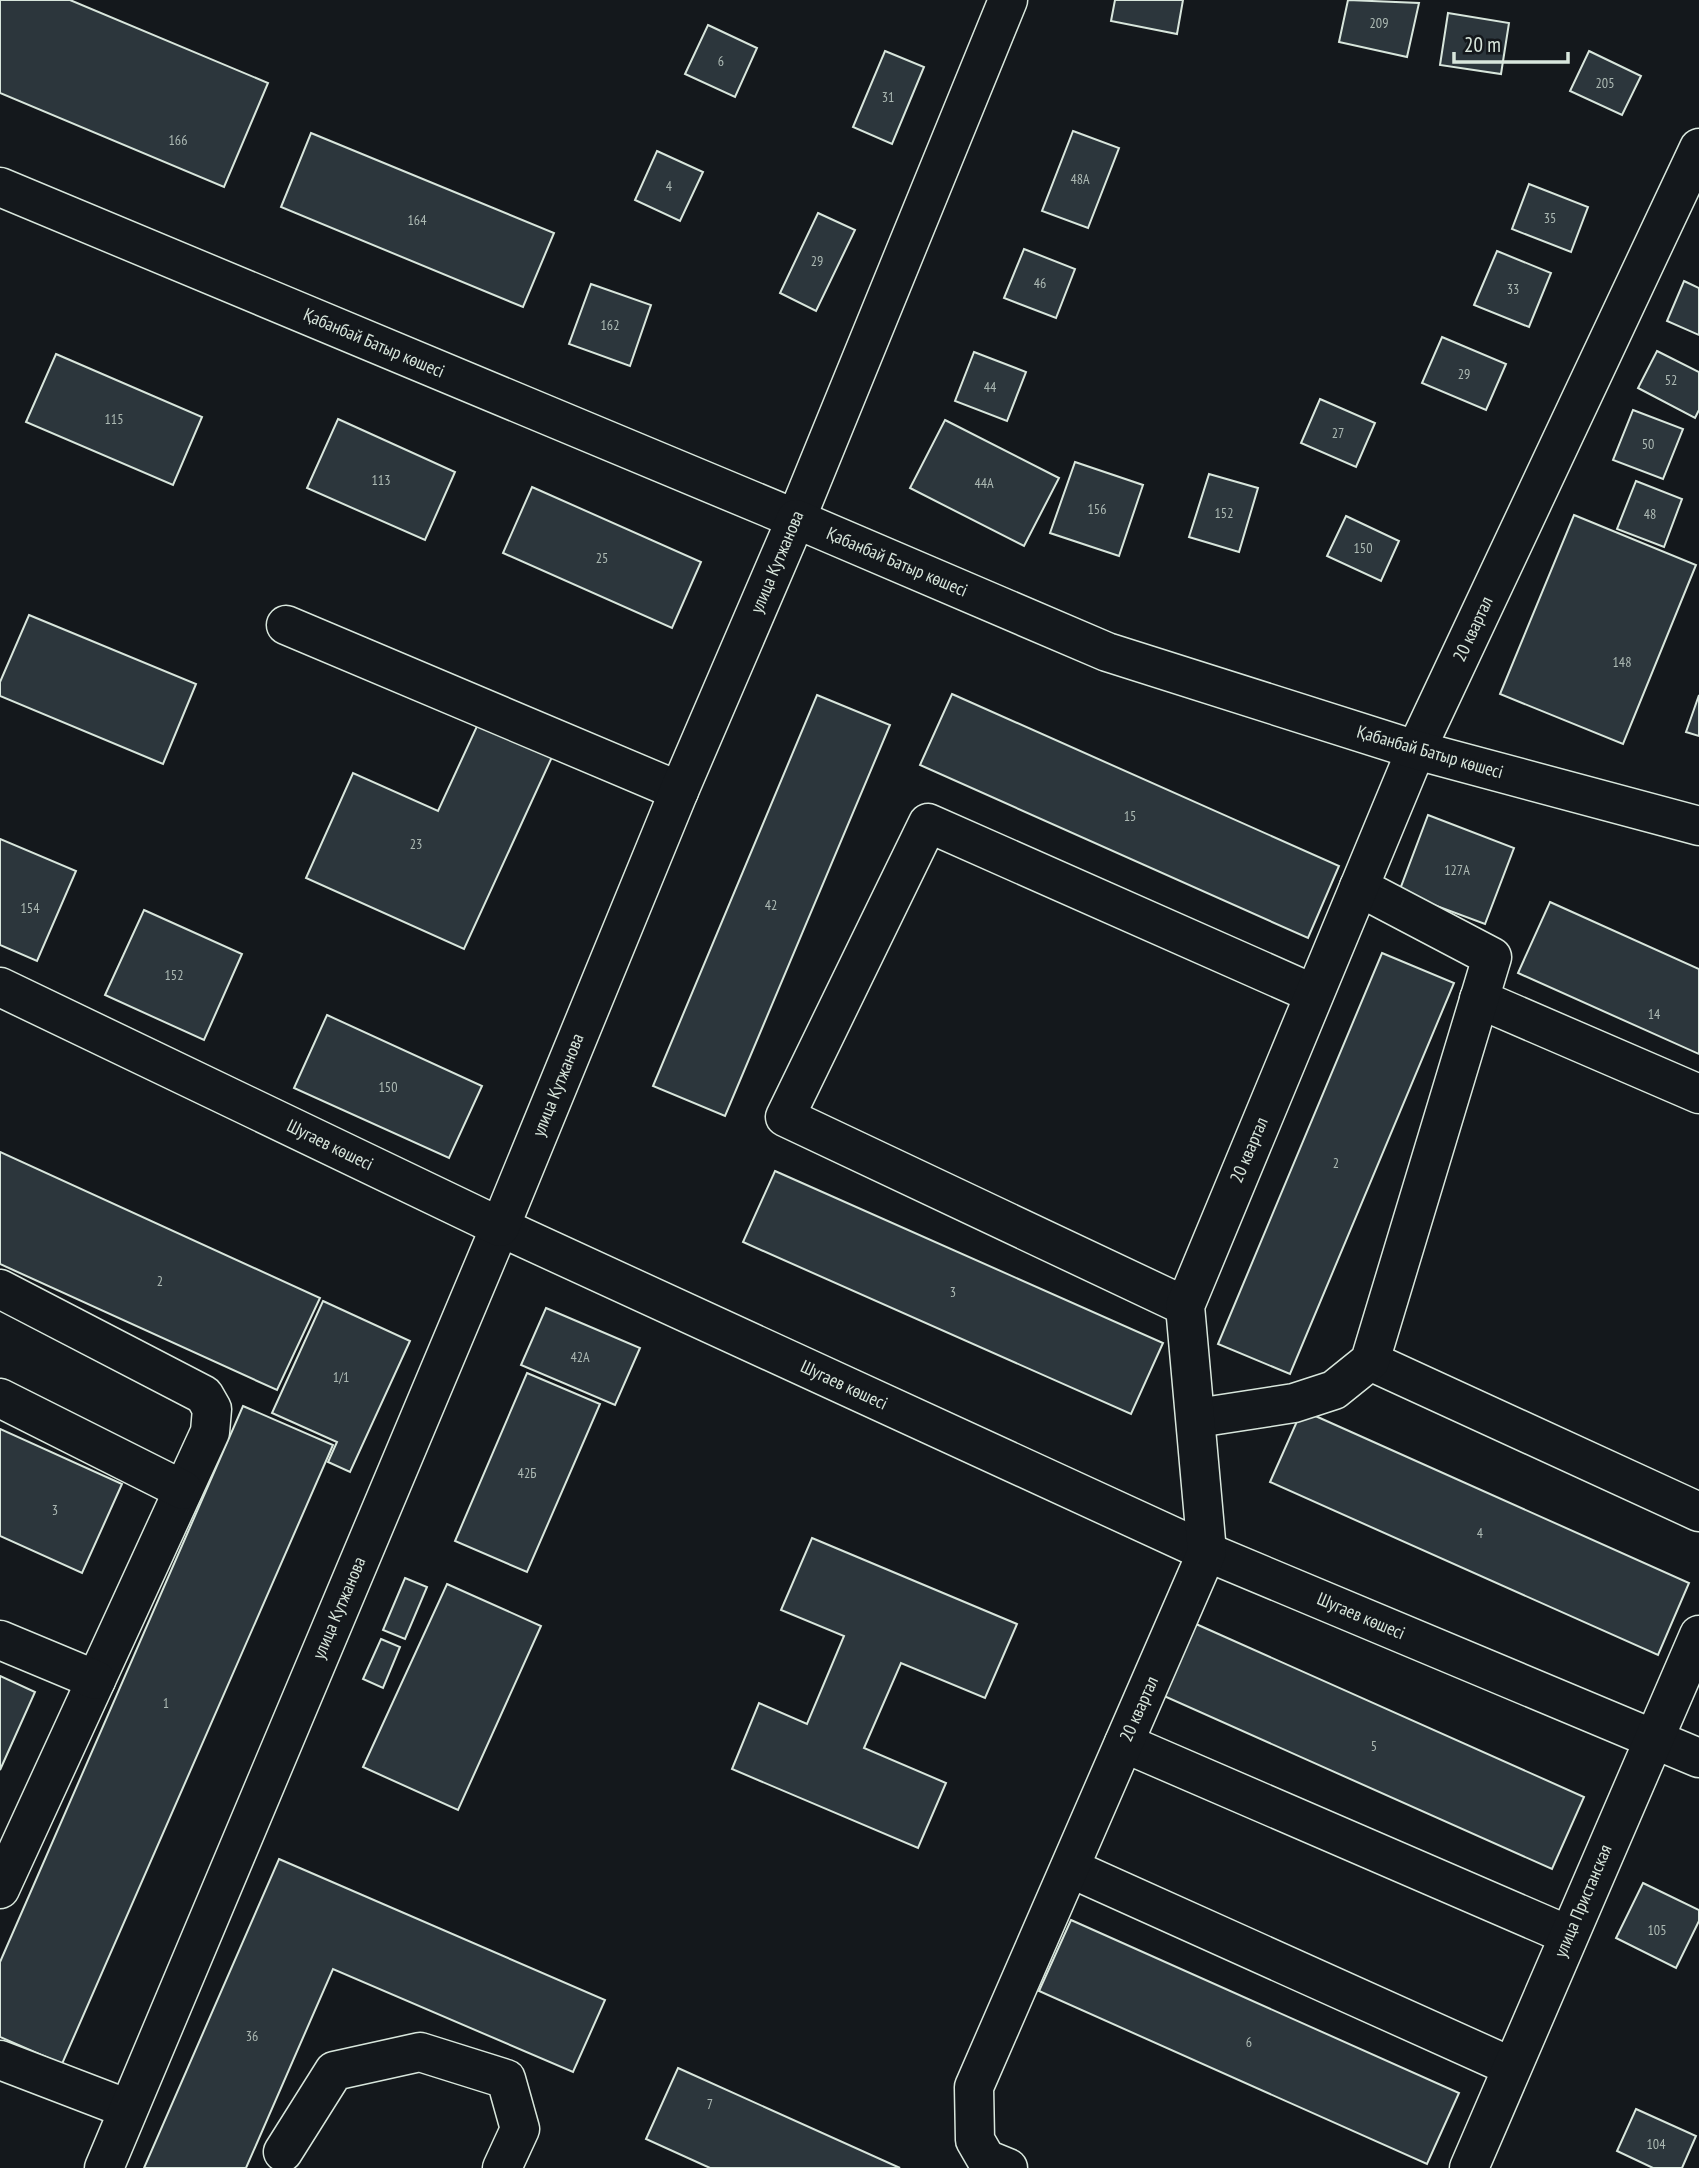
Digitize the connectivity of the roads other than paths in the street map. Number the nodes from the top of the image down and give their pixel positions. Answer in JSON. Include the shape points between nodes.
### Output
{"nodes":[{"id":1,"x":1008,"y":0,"type":"edge"},
{"id":2,"x":1699,"y":148,"type":"edge"},
{"id":3,"x":0,"y":187,"type":"edge"},
{"id":4,"x":796,"y":519,"type":"junction"},
{"id":5,"x":286,"y":625,"type":"dead end"},
{"id":6,"x":1416,"y":750,"type":"junction"},
{"id":7,"x":679,"y":791,"type":"junction"},
{"id":8,"x":1699,"y":826,"type":"edge"},
{"id":9,"x":1359,"y":887,"type":"junction"},
{"id":10,"x":0,"y":987,"type":"edge"},
{"id":11,"x":1314,"y":994,"type":"junction"},
{"id":12,"x":1479,"y":999,"type":"junction"},
{"id":13,"x":1699,"y":1094,"type":"edge"},
{"id":14,"x":500,"y":1227,"type":"junction"},
{"id":15,"x":0,"y":1289,"type":"edge"},
{"id":16,"x":1185,"y":1306,"type":"junction"},
{"id":17,"x":1370,"y":1361,"type":"junction"},
{"id":18,"x":0,"y":1398,"type":"edge"},
{"id":19,"x":1197,"y":1418,"type":"junction"},
{"id":20,"x":183,"y":1490,"type":"junction"},
{"id":21,"x":1699,"y":1512,"type":"edge"},
{"id":22,"x":1208,"y":1552,"type":"junction"},
{"id":23,"x":1699,"y":1635,"type":"edge"},
{"id":24,"x":0,"y":1640,"type":"edge"},
{"id":25,"x":96,"y":1681,"type":"junction"},
{"id":26,"x":1653,"y":1738,"type":"junction"},
{"id":27,"x":1124,"y":1743,"type":"junction"},
{"id":28,"x":1699,"y":1758,"type":"edge"},
{"id":29,"x":1070,"y":1868,"type":"junction"},
{"id":30,"x":0,"y":1889,"type":"edge"},
{"id":31,"x":1568,"y":1935,"type":"junction"},
{"id":32,"x":0,"y":2060,"type":"edge"},
{"id":33,"x":1512,"y":2067,"type":"junction"},
{"id":34,"x":128,"y":2109,"type":"junction"},
{"id":35,"x":283,"y":2152,"type":"dead end"},
{"id":36,"x":104,"y":2168,"type":"edge"},
{"id":37,"x":502,"y":2168,"type":"edge"},
{"id":38,"x":1007,"y":2168,"type":"edge"},
{"id":39,"x":1469,"y":2168,"type":"edge"}],
"edges":[{"from":1,"to":4,"type":"street","name":"улица Кутжанова"},
{"from":2,"to":6,"type":"street","name":"20 квартал"},
{"from":3,"to":4,"type":"street","name":"Қабанбай Батыр көшесі"},
{"from":4,"to":6,"type":"street","name":"Қабанбай Батыр көшесі","via":[[1107,652]]},
{"from":4,"to":7,"type":"street","name":"улица Кутжанова"},
{"from":5,"to":7,"type":"street"},
{"from":6,"to":8,"type":"street","name":"Қабанбай Батыр көшесі"},
{"from":6,"to":9,"type":"street","name":"20 квартал"},
{"from":7,"to":14,"type":"street","name":"улица Кутжанова"},
{"from":9,"to":11,"type":"street","name":"20 квартал"},
{"from":9,"to":12,"type":"street","via":[[1492,957]]},
{"from":10,"to":14,"type":"street","name":"Шугаев көшесі"},
{"from":11,"to":16,"type":"street","name":"20 квартал"},
{"from":11,"to":16,"type":"street","via":[[928,822],[785,1117]]},
{"from":12,"to":13,"type":"street"},
{"from":12,"to":17,"type":"street"},
{"from":14,"to":22,"type":"street","name":"Шугаев көшесі"},
{"from":14,"to":34,"type":"street","name":"улица Кутжанова"},
{"from":15,"to":20,"type":"street","via":[[204,1395],[212,1409],[210,1432]]},
{"from":16,"to":19,"type":"street","name":"20 квартал"},
{"from":17,"to":19,"type":"street","via":[[1334,1390],[1293,1403]]},
{"from":17,"to":21,"type":"street"},
{"from":18,"to":20,"type":"street"},
{"from":19,"to":22,"type":"street","name":"20 квартал"},
{"from":20,"to":25,"type":"street"},
{"from":22,"to":26,"type":"street","name":"Шугаев көшесі"},
{"from":22,"to":27,"type":"street","name":"20 квартал"},
{"from":23,"to":26,"type":"street","name":"улица Пристанская"},
{"from":24,"to":25,"type":"street"},
{"from":25,"to":30,"type":"street"},
{"from":26,"to":28,"type":"street","name":"Шугаев көшесі"},
{"from":26,"to":31,"type":"street","name":"улица Пристанская"},
{"from":27,"to":29,"type":"street","name":"20 квартал"},
{"from":27,"to":31,"type":"street"},
{"from":29,"to":33,"type":"street"},
{"from":29,"to":38,"type":"street","name":"20 квартал","via":[[974,2087],[975,2140],[986,2159]]},
{"from":31,"to":33,"type":"street","name":"улица Пристанская"},
{"from":32,"to":34,"type":"street"},
{"from":33,"to":39,"type":"street","name":"улица Пристанская"},
{"from":34,"to":36,"type":"street","name":"улица Кутжанова"},
{"from":35,"to":37,"type":"street","via":[[334,2071],[420,2052],[506,2079],[520,2129]]}]}
